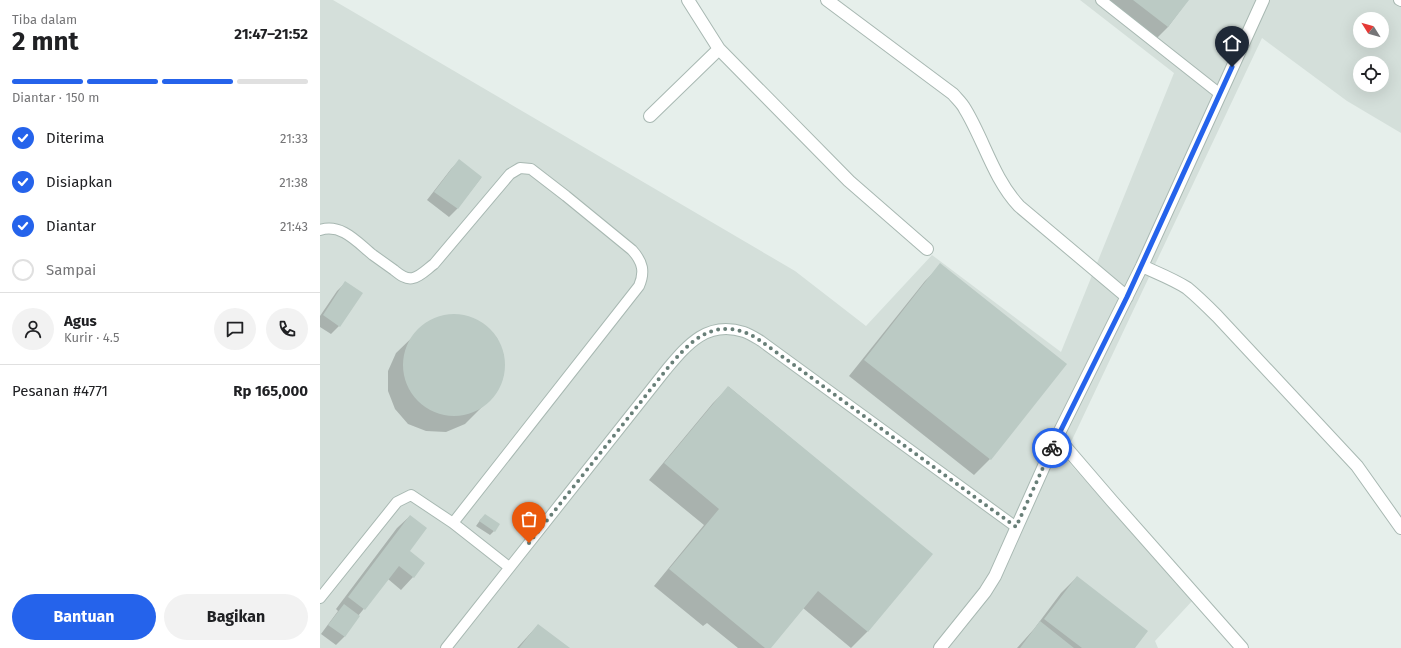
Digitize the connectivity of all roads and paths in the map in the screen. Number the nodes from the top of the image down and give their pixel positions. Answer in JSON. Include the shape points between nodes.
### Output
{"nodes":[{"id":1,"x":688,"y":0,"type":"edge"},
{"id":2,"x":827,"y":0,"type":"edge"},
{"id":3,"x":1101,"y":0,"type":"edge"},
{"id":4,"x":1263,"y":0,"type":"edge"},
{"id":5,"x":718,"y":49,"type":"junction"},
{"id":6,"x":1220,"y":94,"type":"junction"},
{"id":7,"x":650,"y":116,"type":"dead end"},
{"id":8,"x":320,"y":230,"type":"edge"},
{"id":9,"x":927,"y":249,"type":"dead end"},
{"id":10,"x":1142,"y":266,"type":"junction"},
{"id":11,"x":1127,"y":297,"type":"junction"},
{"id":12,"x":1057,"y":437,"type":"junction"},
{"id":13,"x":453,"y":523,"type":"junction"},
{"id":14,"x":1016,"y":527,"type":"junction"},
{"id":15,"x":1401,"y":528,"type":"edge"},
{"id":16,"x":510,"y":567,"type":"junction"},
{"id":17,"x":320,"y":598,"type":"edge"},
{"id":18,"x":446,"y":648,"type":"edge"},
{"id":19,"x":940,"y":648,"type":"edge"},
{"id":20,"x":1242,"y":648,"type":"edge"}],
"edges":[{"from":1,"to":5,"type":"street"},
{"from":2,"to":11,"type":"street","via":[[953,94],[964,108],[1010,196]]},
{"from":3,"to":6,"type":"lane"},
{"from":4,"to":6,"type":"street"},
{"from":5,"to":7,"type":"street"},
{"from":5,"to":9,"type":"street","via":[[849,181]]},
{"from":6,"to":10,"type":"street"},
{"from":8,"to":13,"type":"lane","via":[[337,229],[350,235],[402,276],[411,279],[420,276],[434,264],[510,174],[520,168],[531,169],[639,258],[643,277],[639,286]]},
{"from":10,"to":11,"type":"street"},
{"from":10,"to":15,"type":"street","via":[[1186,288],[1217,316],[1357,466]]},
{"from":11,"to":12,"type":"street"},
{"from":12,"to":14,"type":"street"},
{"from":12,"to":20,"type":"street"},
{"from":13,"to":16,"type":"lane"},
{"from":13,"to":17,"type":"lane","via":[[411,495],[397,502]]},
{"from":14,"to":16,"type":"lane","via":[[761,341],[744,332],[723,329],[698,337],[687,346]]},
{"from":14,"to":19,"type":"street","via":[[1002,562],[985,592]]},
{"from":16,"to":18,"type":"lane"}]}
